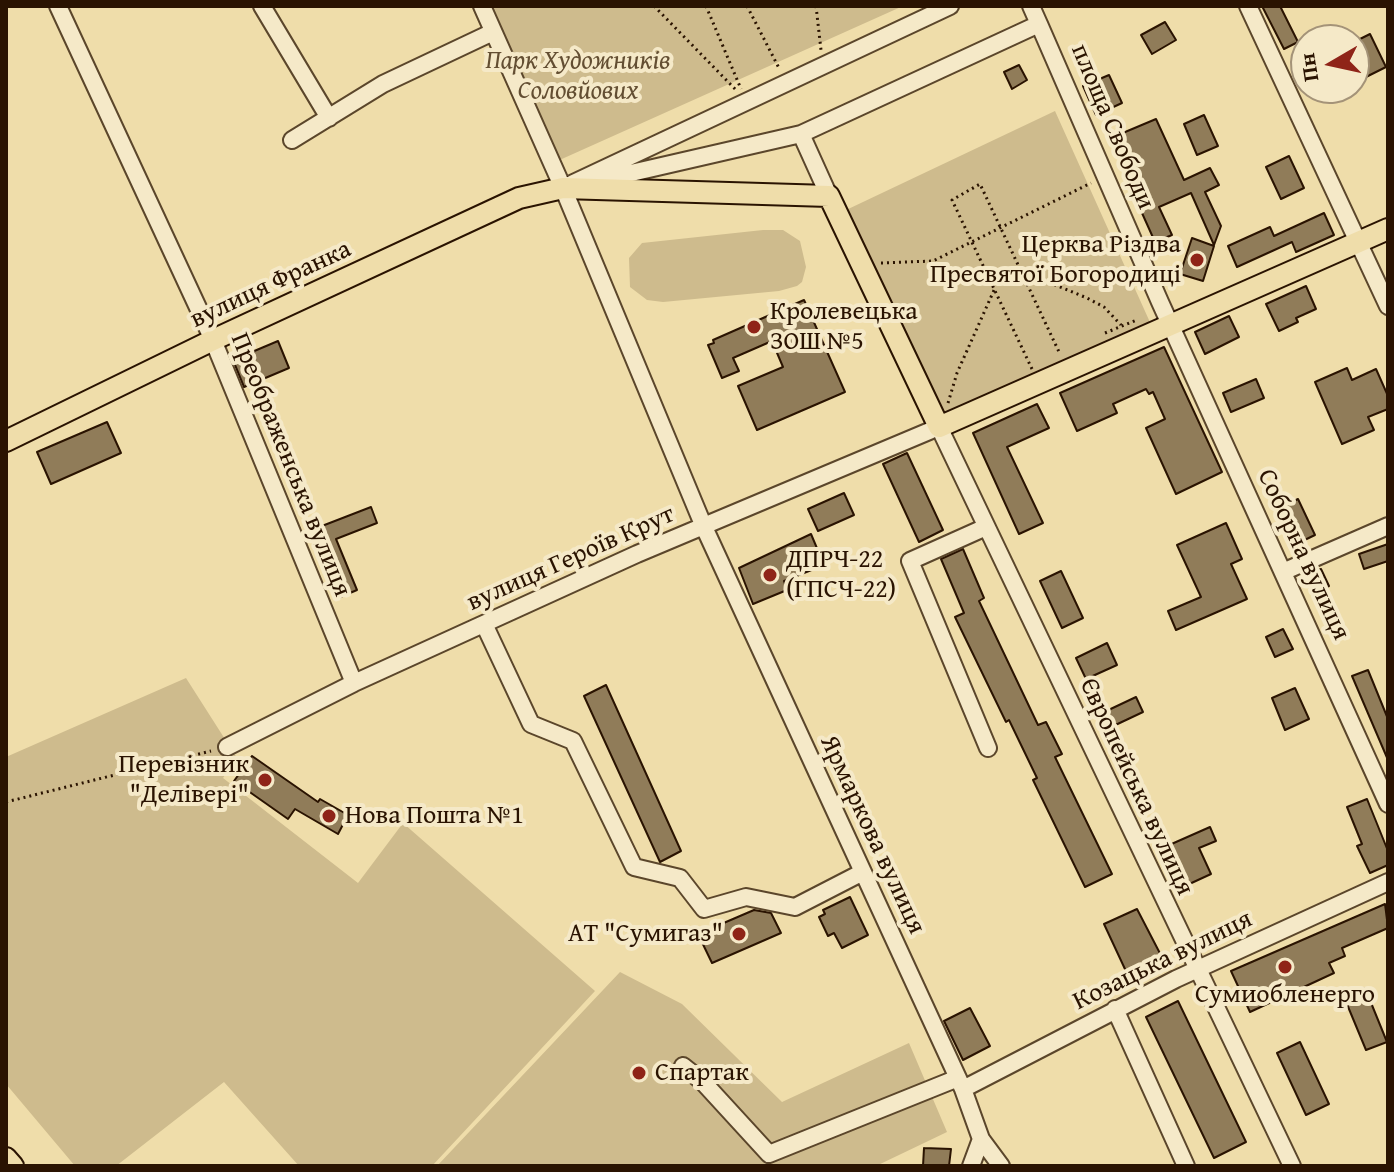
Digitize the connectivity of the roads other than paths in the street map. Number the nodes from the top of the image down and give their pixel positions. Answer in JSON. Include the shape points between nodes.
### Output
{"nodes":[{"id":1,"x":58,"y":6,"type":"edge"},
{"id":2,"x":262,"y":6,"type":"edge"},
{"id":3,"x":482,"y":6,"type":"edge"},
{"id":4,"x":950,"y":6,"type":"edge"},
{"id":5,"x":1031,"y":6,"type":"edge"},
{"id":6,"x":1248,"y":6,"type":"edge"},
{"id":7,"x":1039,"y":24,"type":"junction"},
{"id":8,"x":493,"y":32,"type":"junction"},
{"id":9,"x":329,"y":118,"type":"junction"},
{"id":10,"x":801,"y":134,"type":"junction"},
{"id":11,"x":292,"y":140,"type":"dead end"},
{"id":12,"x":563,"y":188,"type":"junction"},
{"id":13,"x":829,"y":196,"type":"junction"},
{"id":14,"x":1388,"y":229,"type":"edge"},
{"id":15,"x":1360,"y":242,"type":"junction"},
{"id":16,"x":1388,"y":306,"type":"edge"},
{"id":17,"x":1171,"y":327,"type":"junction"},
{"id":18,"x":213,"y":340,"type":"junction"},
{"id":19,"x":939,"y":427,"type":"junction"},
{"id":20,"x":6,"y":441,"type":"edge"},
{"id":21,"x":1388,"y":526,"type":"edge"},
{"id":22,"x":704,"y":527,"type":"junction"},
{"id":23,"x":986,"y":527,"type":"junction"},
{"id":24,"x":1285,"y":571,"type":"junction"},
{"id":25,"x":484,"y":624,"type":"junction"},
{"id":26,"x":354,"y":683,"type":"junction"},
{"id":27,"x":227,"y":747,"type":"road end"},
{"id":28,"x":988,"y":748,"type":"dead end"},
{"id":29,"x":1388,"y":804,"type":"edge"},
{"id":30,"x":863,"y":872,"type":"junction"},
{"id":31,"x":1388,"y":882,"type":"edge"},
{"id":32,"x":1197,"y":970,"type":"junction"},
{"id":33,"x":1115,"y":1009,"type":"junction"},
{"id":34,"x":683,"y":1066,"type":"dead end"},
{"id":35,"x":960,"y":1084,"type":"junction"},
{"id":36,"x":981,"y":1139,"type":"junction"},
{"id":37,"x":6,"y":1158,"type":"edge"},
{"id":38,"x":13,"y":1166,"type":"edge"},
{"id":39,"x":971,"y":1166,"type":"edge"},
{"id":40,"x":1001,"y":1166,"type":"edge"},
{"id":41,"x":1186,"y":1166,"type":"edge"},
{"id":42,"x":1292,"y":1166,"type":"edge"}],
"edges":[{"from":1,"to":18,"type":"street","name":"Преображенська вулиця"},
{"from":2,"to":9,"type":"street"},
{"from":3,"to":8,"type":"street"},
{"from":4,"to":12,"type":"street"},
{"from":5,"to":7,"type":"street","name":"площа Свободи"},
{"from":6,"to":15,"type":"street"},
{"from":7,"to":10,"type":"street","name":"площа Свободи"},
{"from":7,"to":17,"type":"street","name":"площа Свободи"},
{"from":8,"to":9,"type":"street","via":[[383,84]]},
{"from":8,"to":12,"type":"street"},
{"from":9,"to":11,"type":"street"},
{"from":10,"to":12,"type":"street","name":"площа Свободи"},
{"from":10,"to":13,"type":"street"},
{"from":12,"to":13,"type":"main road","name":"вулиця Франка"},
{"from":12,"to":18,"type":"main road","name":"вулиця Франка","via":[[519,198]]},
{"from":12,"to":22,"type":"street","name":"Ярмаркова вулиця"},
{"from":13,"to":19,"type":"main road"},
{"from":14,"to":15,"type":"main road"},
{"from":15,"to":16,"type":"street"},
{"from":15,"to":17,"type":"main road"},
{"from":17,"to":19,"type":"main road"},
{"from":17,"to":24,"type":"street","name":"Соборна вулиця"},
{"from":18,"to":20,"type":"main road","name":"вулиця Франка"},
{"from":18,"to":26,"type":"street","name":"Преображенська вулиця"},
{"from":19,"to":22,"type":"street","name":"вулиця Героїв Крут"},
{"from":19,"to":23,"type":"street","name":"Європейська вулиця"},
{"from":21,"to":24,"type":"street"},
{"from":22,"to":25,"type":"street","name":"вулиця Героїв Крут"},
{"from":22,"to":30,"type":"street","name":"Ярмаркова вулиця"},
{"from":23,"to":28,"type":"street","via":[[910,561]]},
{"from":23,"to":32,"type":"street","name":"Європейська вулиця"},
{"from":24,"to":29,"type":"street","name":"Соборна вулиця"},
{"from":25,"to":26,"type":"street","name":"вулиця Героїв Крут"},
{"from":25,"to":30,"type":"street","via":[[531,724],[573,741],[634,867],[680,878],[704,909],[746,897],[795,907]]},
{"from":26,"to":27,"type":"street","name":"вулиця Героїв Крут"},
{"from":30,"to":35,"type":"street","name":"Ярмаркова вулиця"},
{"from":31,"to":32,"type":"street","name":"Козацька вулиця"},
{"from":32,"to":33,"type":"street","name":"Козацька вулиця"},
{"from":32,"to":42,"type":"street","name":"Європейська вулиця"},
{"from":33,"to":35,"type":"street","name":"Козацька вулиця"},
{"from":33,"to":41,"type":"street"},
{"from":34,"to":35,"type":"street","name":"Козацька вулиця","via":[[769,1154]]},
{"from":35,"to":36,"type":"street","name":"Ярмаркова вулиця"},
{"from":36,"to":39,"type":"street"},
{"from":36,"to":40,"type":"street","name":"Ярмаркова вулиця"},
{"from":37,"to":38,"type":"main road"}]}
